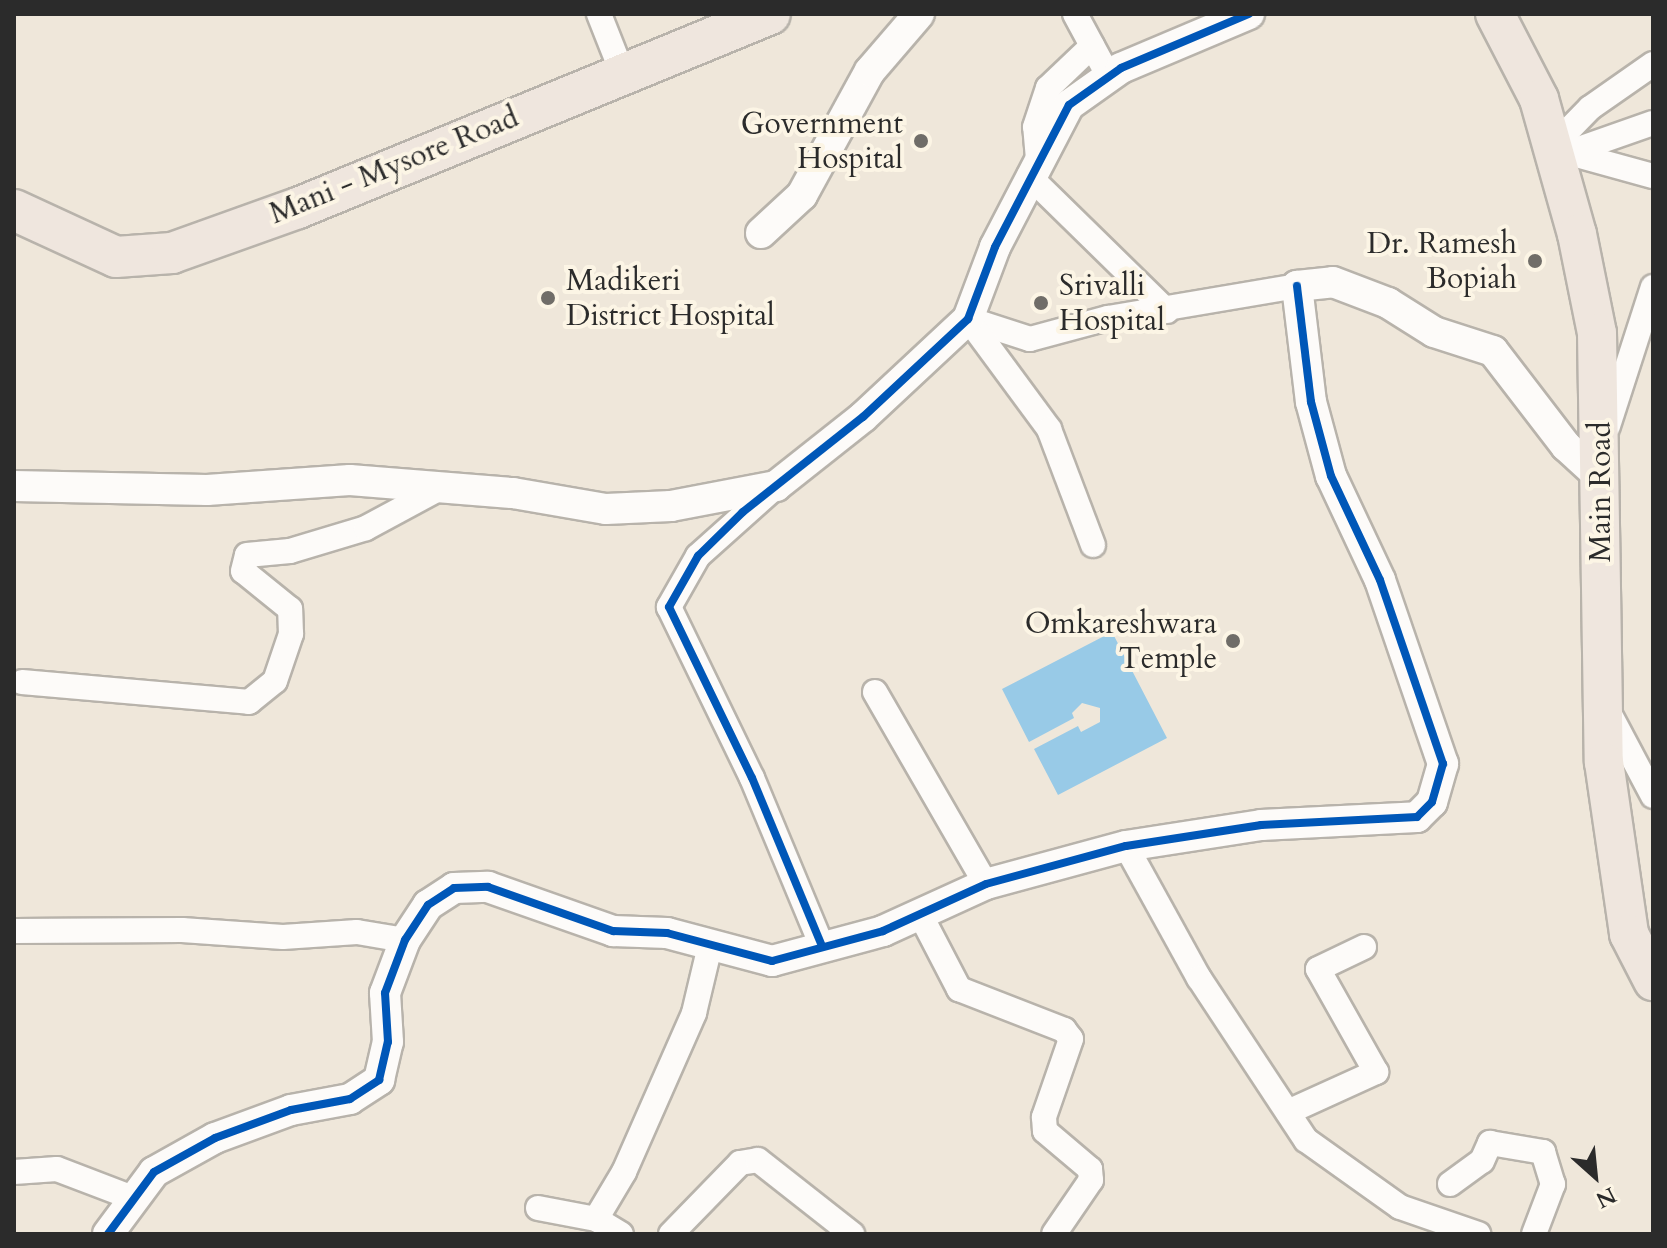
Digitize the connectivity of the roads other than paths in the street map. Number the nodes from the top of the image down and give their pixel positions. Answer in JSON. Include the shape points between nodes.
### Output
{"nodes":[{"id":1,"x":599,"y":14,"type":"edge"},
{"id":2,"x":770,"y":14,"type":"edge"},
{"id":3,"x":919,"y":14,"type":"edge"},
{"id":4,"x":1075,"y":14,"type":"edge"},
{"id":5,"x":1249,"y":14,"type":"edge"},
{"id":6,"x":1495,"y":14,"type":"edge"},
{"id":7,"x":1092,"y":46,"type":"junction"},
{"id":8,"x":1653,"y":64,"type":"edge"},
{"id":9,"x":622,"y":72,"type":"junction"},
{"id":10,"x":1108,"y":75,"type":"junction"},
{"id":11,"x":1653,"y":123,"type":"edge"},
{"id":12,"x":1561,"y":150,"type":"junction"},
{"id":13,"x":1034,"y":168,"type":"junction"},
{"id":14,"x":1653,"y":176,"type":"edge"},
{"id":15,"x":14,"y":210,"type":"edge"},
{"id":16,"x":761,"y":233,"type":"dead end"},
{"id":17,"x":1297,"y":286,"type":"junction"},
{"id":18,"x":1653,"y":287,"type":"edge"},
{"id":19,"x":1167,"y":311,"type":"junction"},
{"id":20,"x":968,"y":319,"type":"junction"},
{"id":21,"x":1601,"y":463,"type":"junction"},
{"id":22,"x":14,"y":486,"type":"edge"},
{"id":23,"x":776,"y":486,"type":"junction"},
{"id":24,"x":442,"y":487,"type":"junction"},
{"id":25,"x":1093,"y":545,"type":"dead end"},
{"id":26,"x":22,"y":682,"type":"dead end"},
{"id":27,"x":875,"y":692,"type":"dead end"},
{"id":28,"x":1603,"y":702,"type":"junction"},
{"id":29,"x":1653,"y":796,"type":"edge"},
{"id":30,"x":1126,"y":846,"type":"junction"},
{"id":31,"x":986,"y":884,"type":"junction"},
{"id":32,"x":920,"y":914,"type":"junction"},
{"id":33,"x":14,"y":931,"type":"edge"},
{"id":34,"x":405,"y":940,"type":"junction"},
{"id":35,"x":710,"y":946,"type":"junction"},
{"id":36,"x":822,"y":946,"type":"junction"},
{"id":37,"x":1364,"y":947,"type":"dead end"},
{"id":38,"x":1653,"y":981,"type":"edge"},
{"id":39,"x":1288,"y":1112,"type":"junction"},
{"id":40,"x":14,"y":1172,"type":"edge"},
{"id":41,"x":1450,"y":1184,"type":"dead end"},
{"id":42,"x":133,"y":1198,"type":"junction"},
{"id":43,"x":538,"y":1208,"type":"dead end"},
{"id":44,"x":596,"y":1219,"type":"junction"},
{"id":45,"x":108,"y":1234,"type":"edge"},
{"id":46,"x":621,"y":1234,"type":"edge"},
{"id":47,"x":671,"y":1234,"type":"edge"},
{"id":48,"x":852,"y":1234,"type":"edge"},
{"id":49,"x":1054,"y":1234,"type":"edge"},
{"id":50,"x":1478,"y":1234,"type":"edge"},
{"id":51,"x":1534,"y":1234,"type":"edge"}],
"edges":[{"from":1,"to":9,"type":"street"},
{"from":2,"to":9,"type":"highway","name":"Mani - Mysore Road"},
{"from":3,"to":16,"type":"street","via":[[870,71],[802,195]]},
{"from":4,"to":7,"type":"street"},
{"from":5,"to":10,"type":"street"},
{"from":6,"to":12,"type":"main road","name":"Main Road"},
{"from":7,"to":10,"type":"street"},
{"from":7,"to":13,"type":"street","via":[[1048,88],[1035,127]]},
{"from":8,"to":12,"type":"street","via":[[1590,108]]},
{"from":9,"to":15,"type":"highway","name":"Mani - Mysore Road","via":[[298,208],[172,253],[116,257]]},
{"from":10,"to":13,"type":"street","via":[[1069,105]]},
{"from":11,"to":12,"type":"street"},
{"from":12,"to":14,"type":"street"},
{"from":12,"to":21,"type":"main road","name":"Main Road","via":[[1597,333]]},
{"from":13,"to":19,"type":"street"},
{"from":13,"to":20,"type":"street","via":[[978,286]]},
{"from":17,"to":19,"type":"street"},
{"from":17,"to":21,"type":"street","via":[[1333,282],[1388,303],[1434,332],[1493,351],[1566,446]]},
{"from":17,"to":30,"type":"street","via":[[1311,402],[1331,476],[1380,580],[1443,764],[1432,802],[1417,817],[1261,825]]},
{"from":18,"to":21,"type":"street"},
{"from":19,"to":20,"type":"street","via":[[1108,318],[1030,339]]},
{"from":20,"to":23,"type":"street","via":[[863,417]]},
{"from":20,"to":25,"type":"street","via":[[1049,429]]},
{"from":21,"to":28,"type":"main road","name":"Main Road"},
{"from":22,"to":24,"type":"street","via":[[207,490],[350,480]]},
{"from":23,"to":24,"type":"street","via":[[671,506],[606,509]]},
{"from":23,"to":36,"type":"street","via":[[698,556],[669,607],[752,778]]},
{"from":24,"to":26,"type":"street","via":[[366,528],[290,551],[247,555],[243,571],[290,609],[291,634],[275,681],[249,702]]},
{"from":27,"to":31,"type":"street"},
{"from":28,"to":29,"type":"street"},
{"from":28,"to":38,"type":"main road","name":"Main Road","via":[[1604,762],[1619,891],[1629,934]]},
{"from":30,"to":31,"type":"street"},
{"from":30,"to":39,"type":"street","via":[[1199,978]]},
{"from":31,"to":32,"type":"street"},
{"from":32,"to":36,"type":"street","via":[[883,931]]},
{"from":32,"to":49,"type":"street","via":[[959,989],[1064,1030],[1071,1039],[1044,1117],[1045,1131],[1090,1169],[1091,1180]]},
{"from":33,"to":34,"type":"street","via":[[182,930],[283,937],[357,932]]},
{"from":34,"to":35,"type":"street","via":[[428,905],[454,888],[488,887],[613,931],[667,933]]},
{"from":34,"to":42,"type":"street","via":[[385,993],[388,1042],[379,1080],[350,1099],[291,1110],[215,1138],[154,1172]]},
{"from":35,"to":36,"type":"street","via":[[772,961]]},
{"from":35,"to":44,"type":"street","via":[[694,1013],[624,1172]]},
{"from":37,"to":39,"type":"street","via":[[1318,969],[1376,1072]]},
{"from":39,"to":50,"type":"street","via":[[1306,1140],[1400,1207]]},
{"from":40,"to":42,"type":"street","via":[[57,1169]]},
{"from":41,"to":51,"type":"street","via":[[1482,1161],[1490,1143],[1543,1152],[1553,1184]]},
{"from":42,"to":45,"type":"street"},
{"from":43,"to":44,"type":"street"},
{"from":44,"to":46,"type":"street"},
{"from":47,"to":48,"type":"street","via":[[740,1163],[758,1160]]}]}
